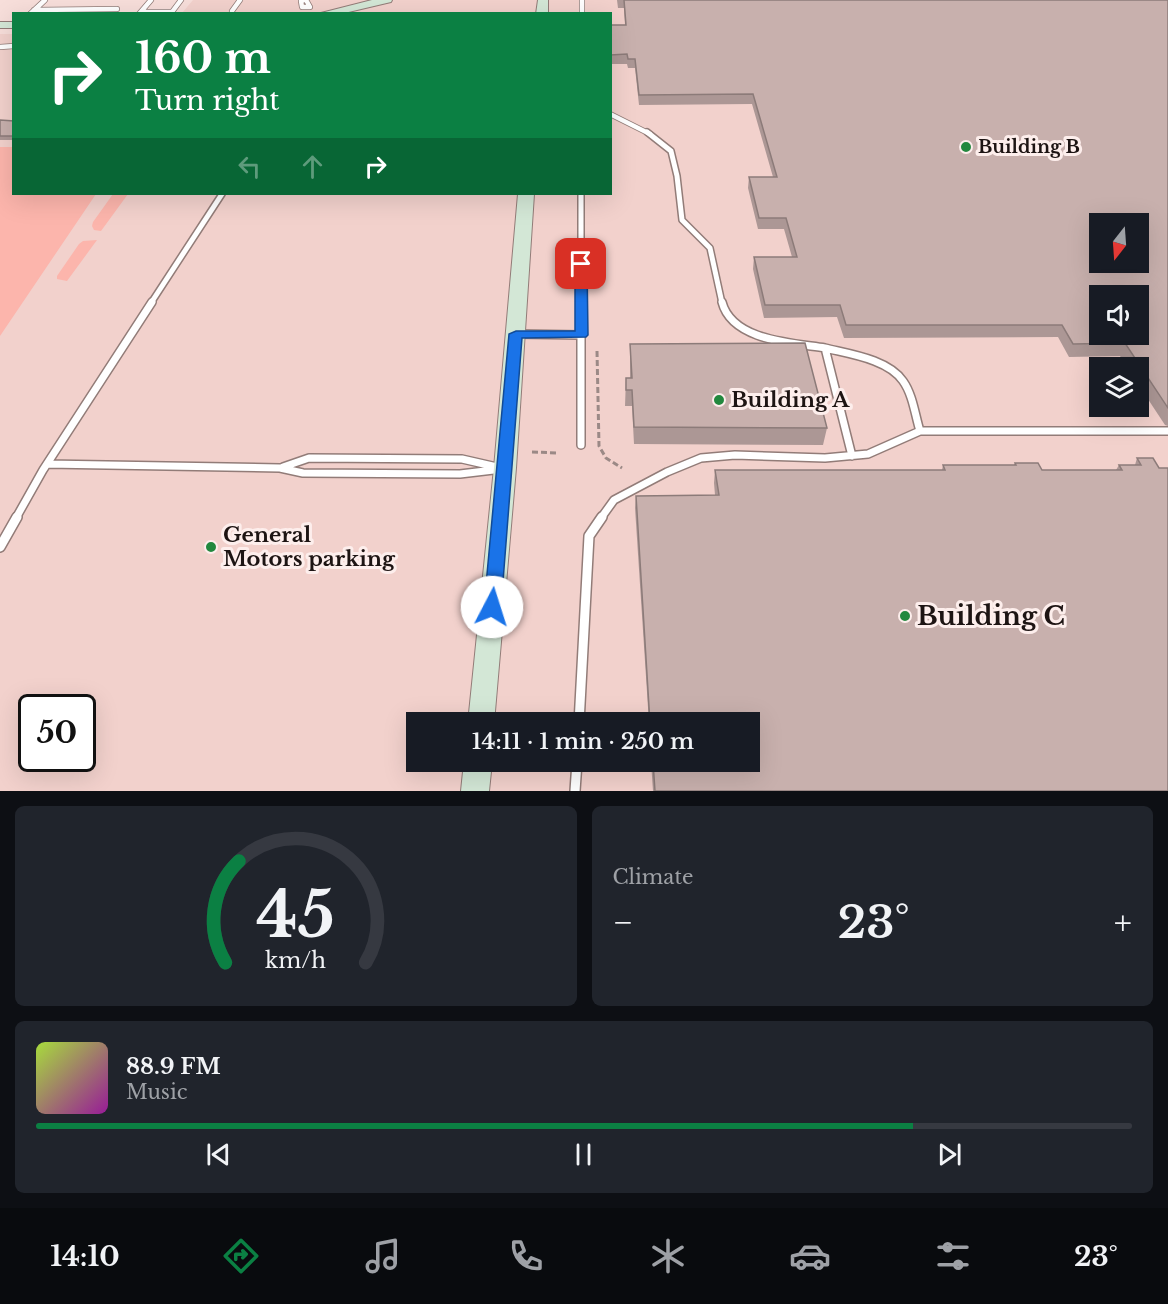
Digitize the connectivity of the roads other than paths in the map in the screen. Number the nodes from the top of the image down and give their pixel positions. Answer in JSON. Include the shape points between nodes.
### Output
{"nodes":[{"id":1,"x":45,"y":0,"type":"edge"},
{"id":2,"x":151,"y":0,"type":"edge"},
{"id":3,"x":157,"y":0,"type":"edge"},
{"id":4,"x":181,"y":0,"type":"edge"},
{"id":5,"x":240,"y":0,"type":"edge"},
{"id":6,"x":305,"y":0,"type":"edge"},
{"id":7,"x":387,"y":0,"type":"edge"},
{"id":8,"x":117,"y":9,"type":"dead end"},
{"id":9,"x":32,"y":12,"type":"edge"},
{"id":10,"x":142,"y":12,"type":"edge"},
{"id":11,"x":232,"y":12,"type":"dead end"},
{"id":12,"x":308,"y":12,"type":"edge"},
{"id":13,"x":331,"y":12,"type":"edge"},
{"id":14,"x":612,"y":115,"type":"edge"},
{"id":15,"x":221,"y":195,"type":"edge"},
{"id":16,"x":526,"y":195,"type":"edge"},
{"id":17,"x":581,"y":195,"type":"edge"},
{"id":18,"x":516,"y":334,"type":"junction"},
{"id":19,"x":581,"y":335,"type":"junction"},
{"id":20,"x":825,"y":348,"type":"junction"},
{"id":21,"x":920,"y":431,"type":"junction"},
{"id":22,"x":1168,"y":431,"type":"edge"},
{"id":23,"x":581,"y":445,"type":"dead end"},
{"id":24,"x":852,"y":456,"type":"junction"},
{"id":25,"x":47,"y":464,"type":"junction"},
{"id":26,"x":280,"y":468,"type":"junction"},
{"id":27,"x":505,"y":468,"type":"junction"},
{"id":28,"x":0,"y":547,"type":"edge"},
{"id":29,"x":482,"y":712,"type":"edge"},
{"id":30,"x":580,"y":712,"type":"edge"},
{"id":31,"x":477,"y":772,"type":"edge"},
{"id":32,"x":576,"y":772,"type":"edge"},
{"id":33,"x":475,"y":791,"type":"edge"},
{"id":34,"x":575,"y":791,"type":"edge"}],
"edges":[{"from":1,"to":9,"type":"lane"},
{"from":2,"to":10,"type":"lane"},
{"from":3,"to":10,"type":"lane"},
{"from":4,"to":10,"type":"lane","via":[[172,12]]},
{"from":5,"to":11,"type":"lane"},
{"from":6,"to":12,"type":"lane","via":[[301,1],[302,7]]},
{"from":7,"to":13,"type":"main road"},
{"from":8,"to":9,"type":"lane"},
{"from":14,"to":20,"type":"lane","via":[[652,135],[671,152],[682,220],[710,248],[723,306],[739,326],[766,339]]},
{"from":15,"to":25,"type":"lane"},
{"from":16,"to":18,"type":"main road"},
{"from":17,"to":19,"type":"lane"},
{"from":18,"to":19,"type":"lane"},
{"from":18,"to":27,"type":"main road"},
{"from":19,"to":23,"type":"lane"},
{"from":20,"to":21,"type":"lane","via":[[863,358],[902,380]]},
{"from":20,"to":24,"type":"lane"},
{"from":21,"to":22,"type":"lane"},
{"from":21,"to":24,"type":"lane","via":[[868,454]]},
{"from":24,"to":30,"type":"lane","via":[[701,458],[614,500],[589,536]]},
{"from":25,"to":26,"type":"lane"},
{"from":25,"to":28,"type":"lane"},
{"from":26,"to":27,"type":"lane","via":[[303,473],[449,474]]},
{"from":26,"to":27,"type":"lane","via":[[309,458],[462,459]]},
{"from":27,"to":29,"type":"main road"},
{"from":31,"to":33,"type":"main road"},
{"from":32,"to":34,"type":"lane"}]}
